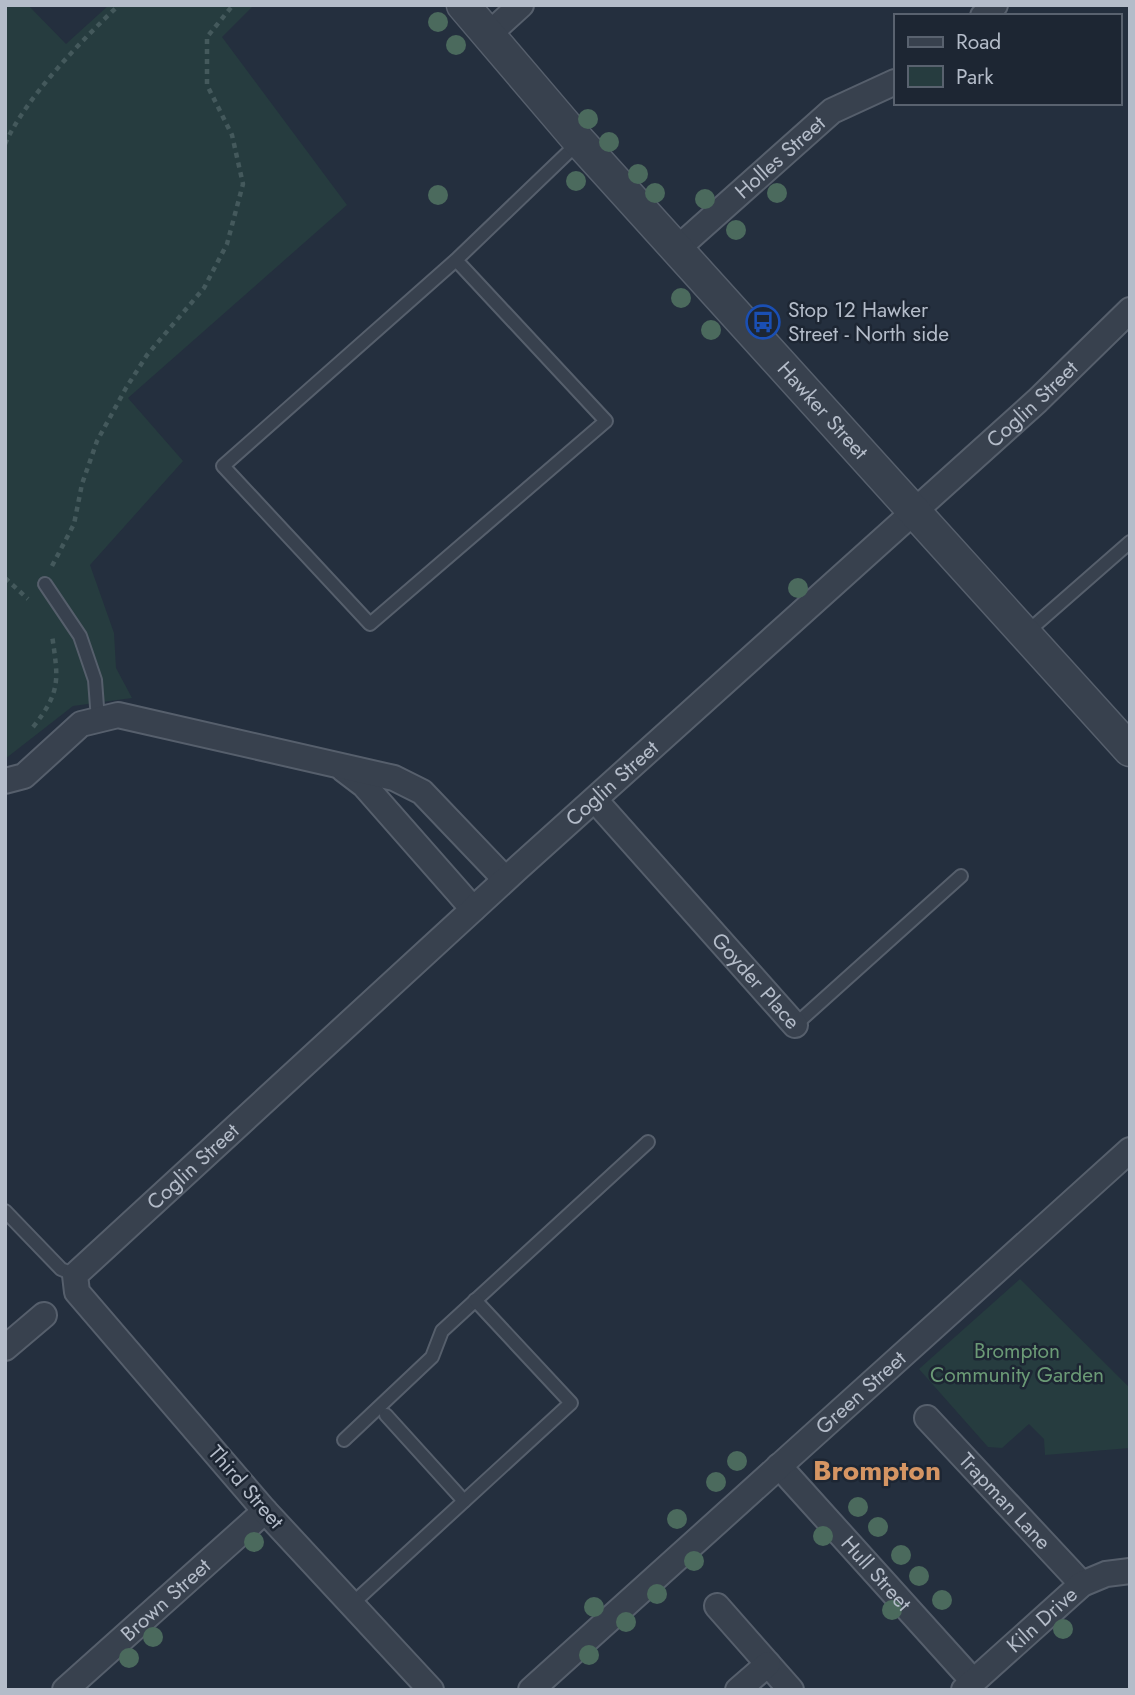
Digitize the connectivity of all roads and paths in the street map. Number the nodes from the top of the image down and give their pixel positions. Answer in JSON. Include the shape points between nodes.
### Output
{"nodes":[{"id":1,"x":119,"y":5,"type":"edge"},
{"id":2,"x":233,"y":5,"type":"edge"},
{"id":3,"x":463,"y":5,"type":"edge"},
{"id":4,"x":521,"y":5,"type":"edge"},
{"id":5,"x":488,"y":35,"type":"junction"},
{"id":6,"x":894,"y":82,"type":"edge"},
{"id":7,"x":579,"y":141,"type":"junction"},
{"id":8,"x":5,"y":144,"type":"edge"},
{"id":9,"x":677,"y":249,"type":"junction"},
{"id":10,"x":456,"y":260,"type":"junction"},
{"id":11,"x":1130,"y":310,"type":"edge"},
{"id":12,"x":915,"y":511,"type":"junction"},
{"id":13,"x":1130,"y":542,"type":"edge"},
{"id":14,"x":5,"y":578,"type":"edge"},
{"id":15,"x":45,"y":584,"type":"joint"},
{"id":16,"x":30,"y":602,"type":"dead end"},
{"id":17,"x":45,"y":623,"type":"dead end"},
{"id":18,"x":1026,"y":634,"type":"junction"},
{"id":19,"x":98,"y":720,"type":"junction"},
{"id":20,"x":25,"y":734,"type":"dead end"},
{"id":21,"x":1130,"y":750,"type":"edge"},
{"id":22,"x":337,"y":764,"type":"junction"},
{"id":23,"x":5,"y":781,"type":"edge"},
{"id":24,"x":595,"y":800,"type":"junction"},
{"id":25,"x":961,"y":876,"type":"dead end"},
{"id":26,"x":505,"y":879,"type":"junction"},
{"id":27,"x":473,"y":909,"type":"junction"},
{"id":28,"x":795,"y":1025,"type":"joint"},
{"id":29,"x":648,"y":1142,"type":"dead end"},
{"id":30,"x":1130,"y":1150,"type":"edge"},
{"id":31,"x":5,"y":1211,"type":"edge"},
{"id":32,"x":75,"y":1275,"type":"junction"},
{"id":33,"x":475,"y":1300,"type":"junction"},
{"id":34,"x":44,"y":1315,"type":"dead end"},
{"id":35,"x":5,"y":1348,"type":"edge"},
{"id":36,"x":386,"y":1415,"type":"dead end"},
{"id":37,"x":927,"y":1418,"type":"dead end"},
{"id":38,"x":344,"y":1440,"type":"dead end"},
{"id":39,"x":779,"y":1466,"type":"junction"},
{"id":40,"x":464,"y":1501,"type":"junction"},
{"id":41,"x":265,"y":1511,"type":"junction"},
{"id":42,"x":1130,"y":1571,"type":"edge"},
{"id":43,"x":1082,"y":1584,"type":"junction"},
{"id":44,"x":352,"y":1604,"type":"junction"},
{"id":45,"x":717,"y":1606,"type":"dead end"},
{"id":46,"x":768,"y":1664,"type":"junction"},
{"id":47,"x":969,"y":1686,"type":"edge"},
{"id":48,"x":65,"y":1690,"type":"edge"},
{"id":49,"x":431,"y":1690,"type":"edge"},
{"id":50,"x":531,"y":1690,"type":"edge"},
{"id":51,"x":738,"y":1690,"type":"edge"},
{"id":52,"x":791,"y":1690,"type":"edge"}],
"edges":[{"from":1,"to":8,"type":"path","via":[[84,38]]},
{"from":2,"to":15,"type":"path","via":[[207,37],[207,85],[232,135],[243,184],[227,243],[204,288],[125,388],[97,441],[74,524]]},
{"from":3,"to":5,"type":"street","name":"Hawker Street"},
{"from":4,"to":5,"type":"street"},
{"from":5,"to":7,"type":"street","name":"Hawker Street"},
{"from":6,"to":9,"type":"street","name":"Holles Street","via":[[832,111]]},
{"from":7,"to":9,"type":"street","name":"Hawker Street"},
{"from":7,"to":10,"type":"lane"},
{"from":9,"to":12,"type":"street","name":"Hawker Street"},
{"from":10,"to":10,"type":"lane","via":[[223,466],[370,624],[606,421]]},
{"from":11,"to":12,"type":"street","name":"Coglin Street"},
{"from":12,"to":18,"type":"street","name":"Hawker Street"},
{"from":12,"to":24,"type":"street","name":"Coglin Street"},
{"from":13,"to":18,"type":"lane"},
{"from":14,"to":16,"type":"path"},
{"from":15,"to":19,"type":"lane","via":[[80,636],[94,680]]},
{"from":17,"to":20,"type":"path","via":[[52,634],[58,677],[51,705]]},
{"from":18,"to":21,"type":"street","name":"Hawker Street"},
{"from":19,"to":22,"type":"street","via":[[118,715]]},
{"from":19,"to":23,"type":"street","via":[[81,724],[23,776]]},
{"from":22,"to":26,"type":"street","via":[[394,778],[422,792]]},
{"from":22,"to":27,"type":"street","via":[[364,785]]},
{"from":24,"to":26,"type":"street","name":"Coglin Street"},
{"from":24,"to":28,"type":"street","name":"Goyder Place"},
{"from":25,"to":28,"type":"lane","name":"Goyder Place"},
{"from":26,"to":27,"type":"street","name":"Coglin Street"},
{"from":27,"to":32,"type":"street","name":"Coglin Street"},
{"from":29,"to":33,"type":"lane"},
{"from":30,"to":39,"type":"street","name":"Green Street"},
{"from":31,"to":32,"type":"lane","name":"Third Street","via":[[61,1269]]},
{"from":32,"to":41,"type":"street","name":"Third Street","via":[[77,1292]]},
{"from":33,"to":38,"type":"lane","via":[[442,1331],[432,1357]]},
{"from":33,"to":40,"type":"lane","via":[[571,1403]]},
{"from":34,"to":35,"type":"street"},
{"from":36,"to":40,"type":"lane"},
{"from":37,"to":43,"type":"street","name":"Trapman Lane"},
{"from":39,"to":47,"type":"street","name":"Hull Street"},
{"from":39,"to":50,"type":"street","name":"Green Street"},
{"from":40,"to":44,"type":"lane"},
{"from":41,"to":44,"type":"street","name":"Third Street"},
{"from":41,"to":48,"type":"street","name":"Brown Street"},
{"from":42,"to":43,"type":"street","name":"Kiln Drive"},
{"from":43,"to":47,"type":"street","name":"Kiln Drive"},
{"from":44,"to":49,"type":"street","name":"Third Street"},
{"from":45,"to":46,"type":"street"},
{"from":46,"to":51,"type":"street"},
{"from":46,"to":52,"type":"street"}]}
